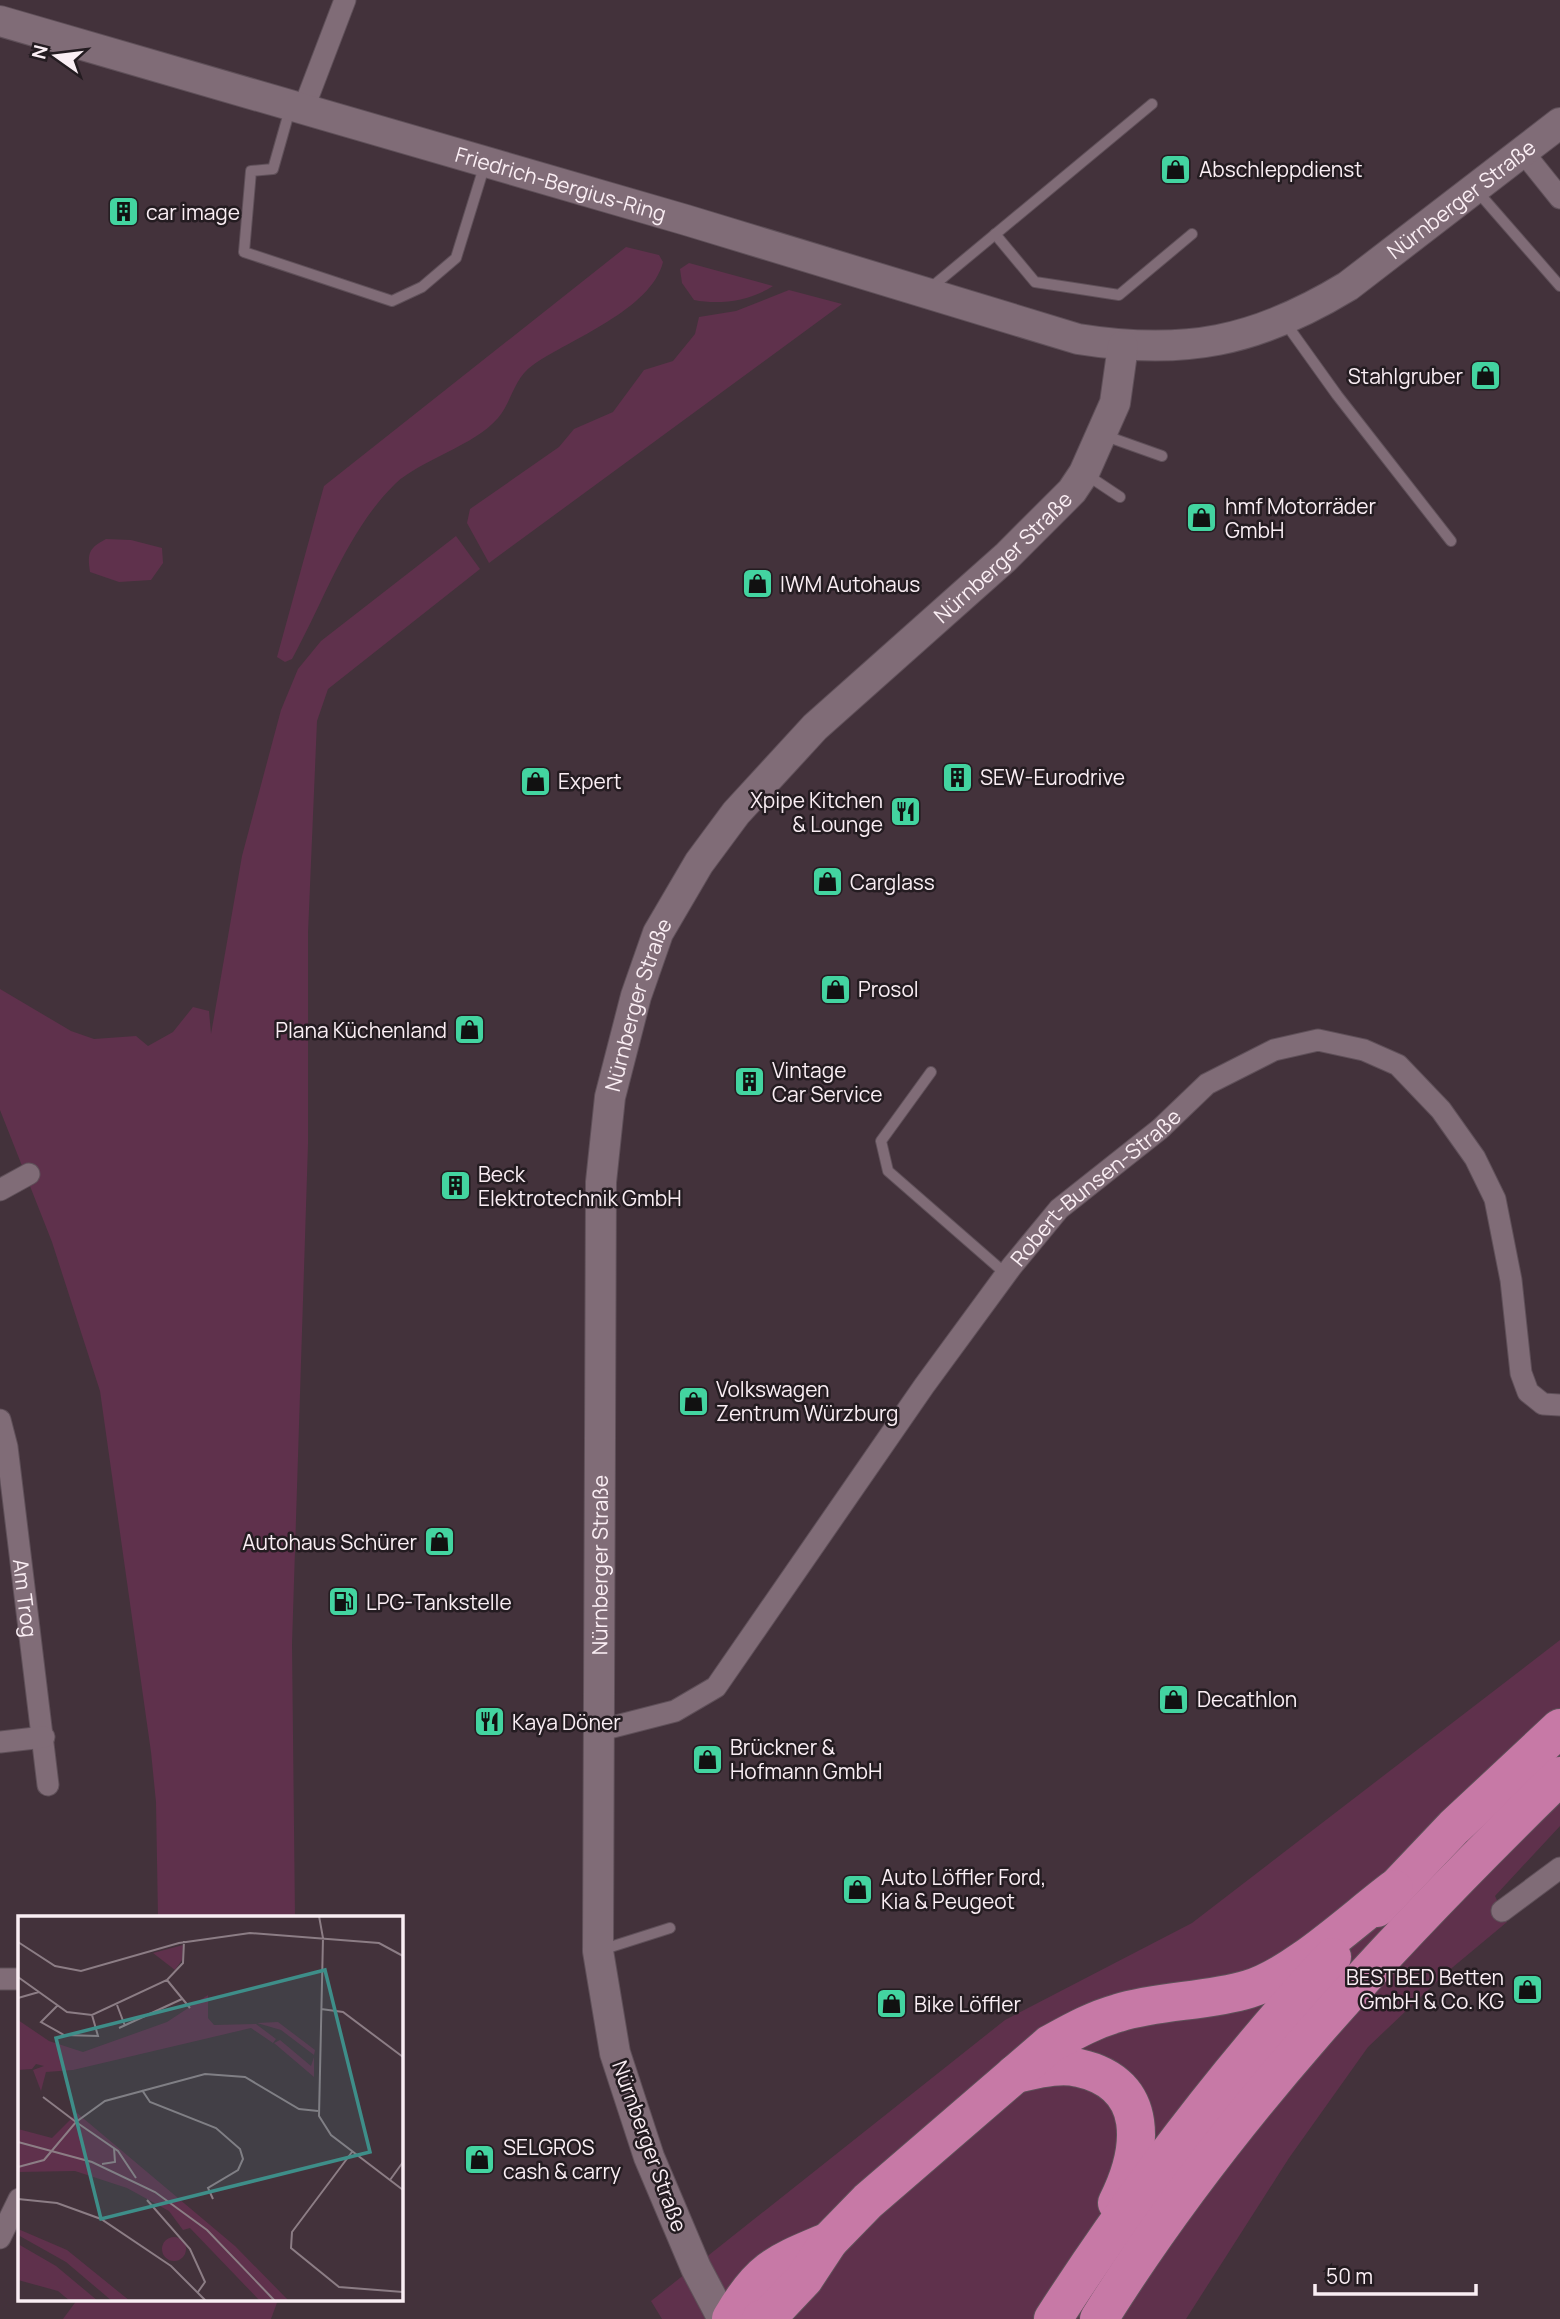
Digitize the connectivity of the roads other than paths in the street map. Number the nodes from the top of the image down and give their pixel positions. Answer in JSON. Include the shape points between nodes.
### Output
{"nodes":[{"id":1,"x":345,"y":0,"type":"edge"},
{"id":2,"x":0,"y":21,"type":"edge"},
{"id":3,"x":1152,"y":104,"type":"dead end"},
{"id":4,"x":296,"y":109,"type":"junction"},
{"id":5,"x":1560,"y":123,"type":"edge"},
{"id":6,"x":1523,"y":152,"type":"junction"},
{"id":7,"x":486,"y":161,"type":"junction"},
{"id":8,"x":1475,"y":188,"type":"junction"},
{"id":9,"x":1560,"y":198,"type":"edge"},
{"id":10,"x":995,"y":234,"type":"junction"},
{"id":11,"x":1192,"y":234,"type":"dead end"},
{"id":12,"x":1560,"y":286,"type":"edge"},
{"id":13,"x":926,"y":292,"type":"junction"},
{"id":14,"x":1284,"y":321,"type":"junction"},
{"id":15,"x":1123,"y":346,"type":"junction"},
{"id":16,"x":1103,"y":435,"type":"junction"},
{"id":17,"x":1162,"y":456,"type":"dead end"},
{"id":18,"x":1084,"y":473,"type":"junction"},
{"id":19,"x":1120,"y":497,"type":"dead end"},
{"id":20,"x":1451,"y":541,"type":"dead end"},
{"id":21,"x":931,"y":1072,"type":"dead end"},
{"id":22,"x":29,"y":1174,"type":"dead end"},
{"id":23,"x":0,"y":1190,"type":"edge"},
{"id":24,"x":1006,"y":1274,"type":"junction"},
{"id":25,"x":1560,"y":1405,"type":"edge"},
{"id":26,"x":0,"y":1420,"type":"edge"},
{"id":27,"x":1560,"y":1728,"type":"edge"},
{"id":28,"x":597,"y":1731,"type":"junction"},
{"id":29,"x":44,"y":1737,"type":"junction"},
{"id":30,"x":0,"y":1742,"type":"edge"},
{"id":31,"x":1560,"y":1776,"type":"edge"},
{"id":32,"x":48,"y":1785,"type":"dead end"},
{"id":33,"x":1560,"y":1868,"type":"edge"},
{"id":34,"x":1394,"y":1889,"type":"junction"},
{"id":35,"x":1502,"y":1911,"type":"dead end"},
{"id":36,"x":670,"y":1928,"type":"dead end"},
{"id":37,"x":598,"y":1951,"type":"junction"},
{"id":38,"x":0,"y":1979,"type":"edge"},
{"id":39,"x":18,"y":1979,"type":"edge"},
{"id":40,"x":1013,"y":2074,"type":"junction"},
{"id":41,"x":18,"y":2201,"type":"edge"},
{"id":42,"x":0,"y":2238,"type":"edge"},
{"id":43,"x":829,"y":2241,"type":"junction"},
{"id":44,"x":1079,"y":2279,"type":"junction"},
{"id":45,"x":723,"y":2319,"type":"edge"},
{"id":46,"x":732,"y":2319,"type":"edge"},
{"id":47,"x":761,"y":2319,"type":"edge"},
{"id":48,"x":1053,"y":2319,"type":"edge"},
{"id":49,"x":1099,"y":2319,"type":"edge"}],
"edges":[{"from":1,"to":4,"type":"street"},
{"from":2,"to":4,"type":"street","name":"Friedrich-Bergius-Ring"},
{"from":3,"to":10,"type":"lane"},
{"from":4,"to":7,"type":"street","name":"Friedrich-Bergius-Ring"},
{"from":4,"to":7,"type":"lane","via":[[273,169],[251,171],[244,252],[392,301],[422,287],[456,258]]},
{"from":5,"to":6,"type":"street","name":"Nürnberger Straße"},
{"from":6,"to":8,"type":"street","name":"Nürnberger Straße"},
{"from":6,"to":9,"type":"street"},
{"from":7,"to":13,"type":"street","name":"Friedrich-Bergius-Ring"},
{"from":8,"to":12,"type":"lane"},
{"from":8,"to":14,"type":"street","name":"Nürnberger Straße","via":[[1348,286]]},
{"from":10,"to":11,"type":"lane","via":[[1035,282],[1118,295]]},
{"from":10,"to":13,"type":"lane"},
{"from":13,"to":15,"type":"street","name":"Friedrich-Bergius-Ring","via":[[1078,339]]},
{"from":14,"to":15,"type":"street","name":"Nürnberger Straße","via":[[1222,341]]},
{"from":14,"to":20,"type":"lane"},
{"from":15,"to":16,"type":"street","name":"Nürnberger Straße","via":[[1115,403]]},
{"from":16,"to":17,"type":"lane"},
{"from":16,"to":18,"type":"street","name":"Nürnberger Straße"},
{"from":18,"to":19,"type":"lane"},
{"from":18,"to":28,"type":"street","name":"Nürnberger Straße","via":[[1006,557],[800,743],[736,813],[699,863],[658,933],[617,1060],[601,1182]]},
{"from":21,"to":24,"type":"lane","via":[[881,1141],[888,1171]]},
{"from":22,"to":23,"type":"street"},
{"from":24,"to":25,"type":"street","name":"Robert-Bunsen-Straße","via":[[1059,1209],[1160,1129],[1207,1084],[1274,1050],[1318,1040],[1364,1050],[1398,1065],[1441,1110],[1475,1158],[1495,1199],[1511,1280],[1521,1373],[1528,1392],[1543,1404]]},
{"from":24,"to":28,"type":"street","name":"Robert-Bunsen-Straße","via":[[716,1688],[675,1711]]},
{"from":26,"to":29,"type":"street","name":"Am Trog"},
{"from":27,"to":34,"type":"highway"},
{"from":28,"to":37,"type":"street","name":"Nürnberger Straße"},
{"from":29,"to":30,"type":"street"},
{"from":29,"to":32,"type":"street","name":"Am Trog"},
{"from":31,"to":49,"type":"highway","via":[[1354,1984],[1169,2215]]},
{"from":33,"to":35,"type":"street"},
{"from":34,"to":40,"type":"highway","via":[[1282,1974],[1240,1991],[1120,2012],[1083,2025]]},
{"from":34,"to":44,"type":"highway","via":[[1237,2066]]},
{"from":36,"to":37,"type":"lane"},
{"from":37,"to":45,"type":"street","name":"Nürnberger Straße","via":[[615,2053],[649,2158],[696,2269]]},
{"from":38,"to":39,"type":"street"},
{"from":40,"to":43,"type":"highway"},
{"from":40,"to":44,"type":"highway","via":[[1078,2067],[1104,2077],[1124,2094],[1136,2121],[1132,2173]]},
{"from":41,"to":42,"type":"street"},
{"from":43,"to":46,"type":"highway","via":[[775,2264],[749,2287]]},
{"from":43,"to":47,"type":"highway","via":[[804,2279],[768,2318]]},
{"from":44,"to":48,"type":"highway"}]}
